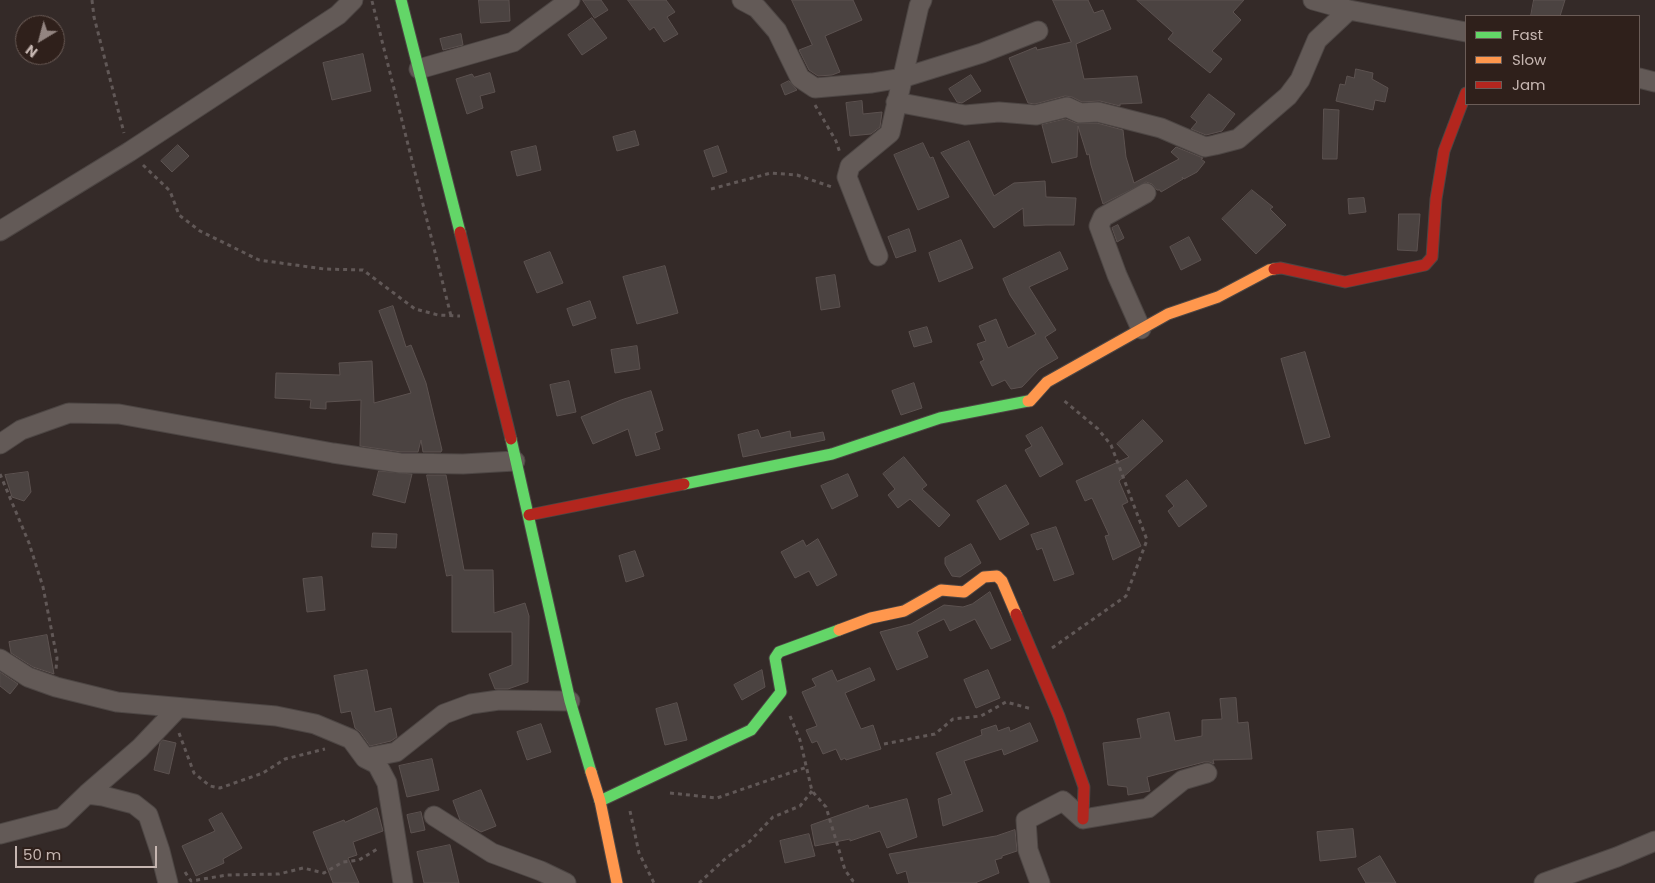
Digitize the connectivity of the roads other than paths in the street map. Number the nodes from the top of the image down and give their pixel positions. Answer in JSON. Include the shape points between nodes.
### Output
{"nodes":[{"id":1,"x":353,"y":0,"type":"edge"},
{"id":2,"x":401,"y":0,"type":"edge"},
{"id":3,"x":570,"y":0,"type":"edge"},
{"id":4,"x":742,"y":0,"type":"edge"},
{"id":5,"x":922,"y":0,"type":"edge"},
{"id":6,"x":1313,"y":0,"type":"edge"},
{"id":7,"x":1349,"y":10,"type":"junction"},
{"id":8,"x":1038,"y":32,"type":"dead end"},
{"id":9,"x":1465,"y":32,"type":"edge"},
{"id":10,"x":419,"y":69,"type":"junction"},
{"id":11,"x":902,"y":78,"type":"junction"},
{"id":12,"x":1640,"y":78,"type":"edge"},
{"id":13,"x":1655,"y":82,"type":"edge"},
{"id":14,"x":1465,"y":96,"type":"edge"},
{"id":15,"x":896,"y":102,"type":"junction"},
{"id":16,"x":1146,"y":193,"type":"dead end"},
{"id":17,"x":0,"y":231,"type":"edge"},
{"id":18,"x":878,"y":256,"type":"dead end"},
{"id":19,"x":1141,"y":329,"type":"junction"},
{"id":20,"x":0,"y":444,"type":"edge"},
{"id":21,"x":515,"y":460,"type":"junction"},
{"id":22,"x":529,"y":515,"type":"junction"},
{"id":23,"x":0,"y":659,"type":"edge"},
{"id":24,"x":570,"y":701,"type":"junction"},
{"id":25,"x":175,"y":711,"type":"junction"},
{"id":26,"x":365,"y":758,"type":"junction"},
{"id":27,"x":1207,"y":773,"type":"dead end"},
{"id":28,"x":87,"y":794,"type":"junction"},
{"id":29,"x":600,"y":801,"type":"junction"},
{"id":30,"x":434,"y":816,"type":"dead end"},
{"id":31,"x":1083,"y":819,"type":"junction"},
{"id":32,"x":0,"y":834,"type":"edge"},
{"id":33,"x":1655,"y":841,"type":"edge"},
{"id":34,"x":168,"y":883,"type":"edge"},
{"id":35,"x":404,"y":883,"type":"edge"},
{"id":36,"x":566,"y":883,"type":"edge"},
{"id":37,"x":617,"y":883,"type":"edge"},
{"id":38,"x":1040,"y":883,"type":"edge"},
{"id":39,"x":1544,"y":883,"type":"edge"}],
"edges":[{"from":1,"to":17,"type":"street","via":[[338,15],[129,152]]},
{"from":2,"to":10,"type":"street"},
{"from":3,"to":10,"type":"street","via":[[512,42]]},
{"from":4,"to":11,"type":"street","via":[[757,8],[777,31],[800,78],[815,88]]},
{"from":5,"to":11,"type":"street"},
{"from":6,"to":7,"type":"street"},
{"from":7,"to":9,"type":"street"},
{"from":7,"to":15,"type":"street","via":[[1317,40],[1300,80],[1288,96],[1238,139],[1215,145],[1205,146],[1162,128],[1098,112],[1080,113],[1066,106],[1036,115],[999,112],[965,116]]},
{"from":8,"to":11,"type":"street"},
{"from":10,"to":21,"type":"street"},
{"from":11,"to":15,"type":"street"},
{"from":12,"to":13,"type":"street"},
{"from":14,"to":19,"type":"street","via":[[1444,151],[1436,199],[1432,257],[1426,265],[1345,282],[1281,268],[1269,270],[1218,297],[1168,314]]},
{"from":15,"to":18,"type":"street","via":[[890,133],[850,166],[847,177]]},
{"from":16,"to":19,"type":"street","via":[[1103,217],[1099,226],[1116,275]]},
{"from":19,"to":22,"type":"street","via":[[1047,382],[1030,401],[940,418],[832,454]]},
{"from":20,"to":21,"type":"street","via":[[21,430],[69,413],[119,414],[400,463],[463,464]]},
{"from":21,"to":22,"type":"street"},
{"from":22,"to":24,"type":"street"},
{"from":23,"to":25,"type":"street","via":[[28,678],[56,687],[117,702]]},
{"from":24,"to":26,"type":"street","via":[[499,700],[470,704],[444,714],[396,752]]},
{"from":24,"to":29,"type":"street"},
{"from":25,"to":26,"type":"street","via":[[276,716],[315,724],[351,739]]},
{"from":25,"to":28,"type":"street","via":[[140,748]]},
{"from":26,"to":35,"type":"street","via":[[377,764],[387,783]]},
{"from":27,"to":31,"type":"street","via":[[1183,780],[1148,808]]},
{"from":28,"to":32,"type":"street","via":[[62,818]]},
{"from":28,"to":34,"type":"street","via":[[134,804],[148,815]]},
{"from":29,"to":31,"type":"street","via":[[751,730],[781,692],[775,658],[779,652],[871,618],[904,611],[940,590],[964,592],[984,577],[997,576],[1002,581],[1059,716],[1084,787]]},
{"from":29,"to":37,"type":"street"},
{"from":30,"to":36,"type":"street","via":[[492,853]]},
{"from":31,"to":38,"type":"street","via":[[1063,801],[1026,820],[1028,850]]},
{"from":33,"to":39,"type":"street"}]}
